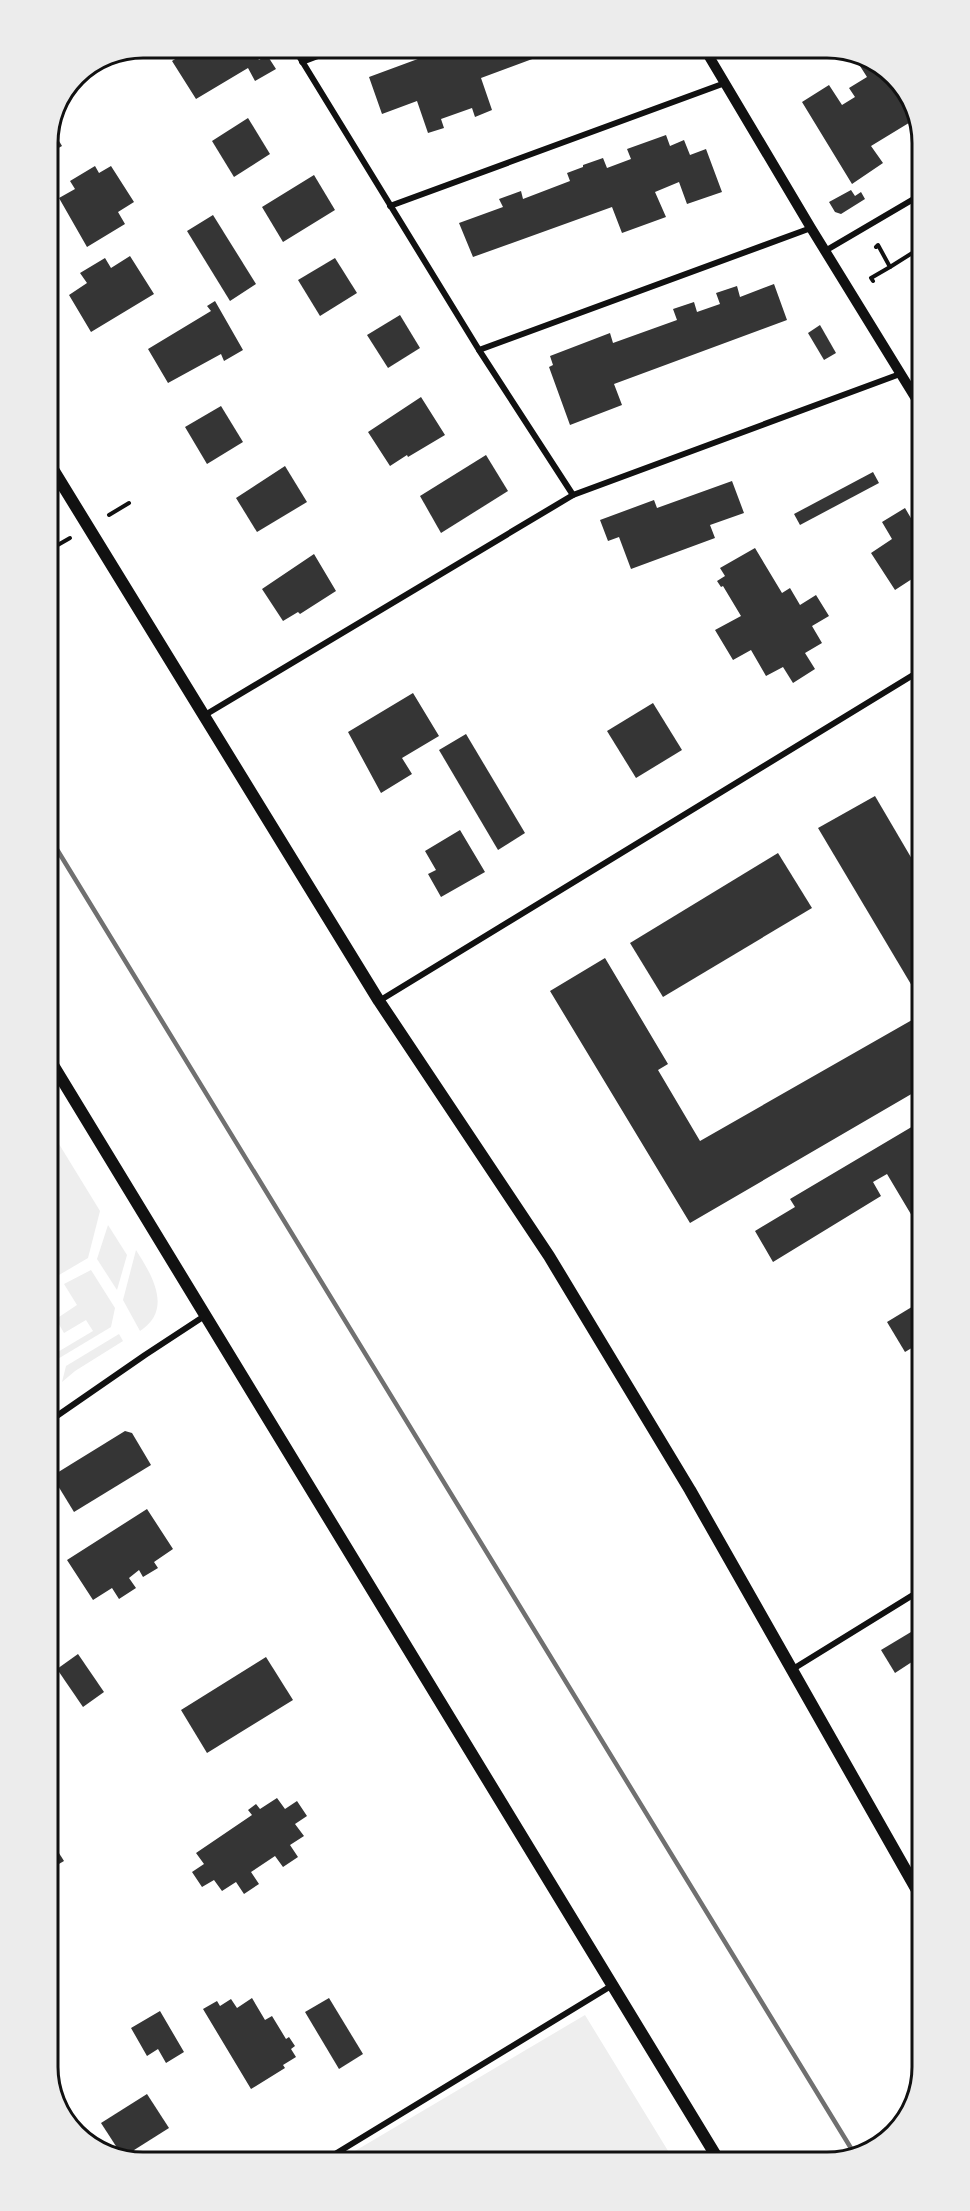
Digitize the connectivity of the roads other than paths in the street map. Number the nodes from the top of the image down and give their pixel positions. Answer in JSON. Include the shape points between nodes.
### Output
{"nodes":[{"id":1,"x":300,"y":59,"type":"edge"},
{"id":2,"x":310,"y":59,"type":"edge"},
{"id":3,"x":711,"y":59,"type":"edge"},
{"id":4,"x":302,"y":62,"type":"junction"},
{"id":5,"x":725,"y":82,"type":"junction"},
{"id":6,"x":912,"y":199,"type":"edge"},
{"id":7,"x":390,"y":206,"type":"junction"},
{"id":8,"x":811,"y":228,"type":"junction"},
{"id":9,"x":825,"y":251,"type":"junction"},
{"id":10,"x":479,"y":350,"type":"junction"},
{"id":11,"x":900,"y":374,"type":"junction"},
{"id":12,"x":912,"y":393,"type":"edge"},
{"id":13,"x":59,"y":479,"type":"edge"},
{"id":14,"x":573,"y":495,"type":"junction"},
{"id":15,"x":912,"y":676,"type":"edge"},
{"id":16,"x":205,"y":715,"type":"junction"},
{"id":17,"x":379,"y":1001,"type":"junction"},
{"id":18,"x":59,"y":1075,"type":"edge"},
{"id":19,"x":206,"y":1315,"type":"junction"},
{"id":20,"x":59,"y":1414,"type":"edge"},
{"id":21,"x":912,"y":1596,"type":"edge"},
{"id":22,"x":793,"y":1669,"type":"junction"},
{"id":23,"x":912,"y":1881,"type":"edge"},
{"id":24,"x":611,"y":1986,"type":"junction"},
{"id":25,"x":338,"y":2152,"type":"edge"},
{"id":26,"x":714,"y":2152,"type":"edge"}],
"edges":[{"from":1,"to":4,"type":"street"},
{"from":2,"to":4,"type":"street"},
{"from":3,"to":5,"type":"street"},
{"from":4,"to":7,"type":"street"},
{"from":5,"to":7,"type":"street"},
{"from":5,"to":8,"type":"street"},
{"from":6,"to":9,"type":"street"},
{"from":7,"to":10,"type":"street"},
{"from":8,"to":9,"type":"street"},
{"from":8,"to":10,"type":"street"},
{"from":9,"to":11,"type":"street"},
{"from":10,"to":14,"type":"street"},
{"from":11,"to":12,"type":"street"},
{"from":11,"to":14,"type":"street"},
{"from":13,"to":16,"type":"main road"},
{"from":14,"to":16,"type":"street"},
{"from":15,"to":17,"type":"street"},
{"from":16,"to":17,"type":"main road"},
{"from":17,"to":22,"type":"main road","via":[[549,1256]]},
{"from":18,"to":19,"type":"main road"},
{"from":19,"to":20,"type":"street"},
{"from":19,"to":24,"type":"main road"},
{"from":21,"to":22,"type":"street"},
{"from":22,"to":23,"type":"main road"},
{"from":24,"to":25,"type":"street"},
{"from":24,"to":26,"type":"main road"}]}
